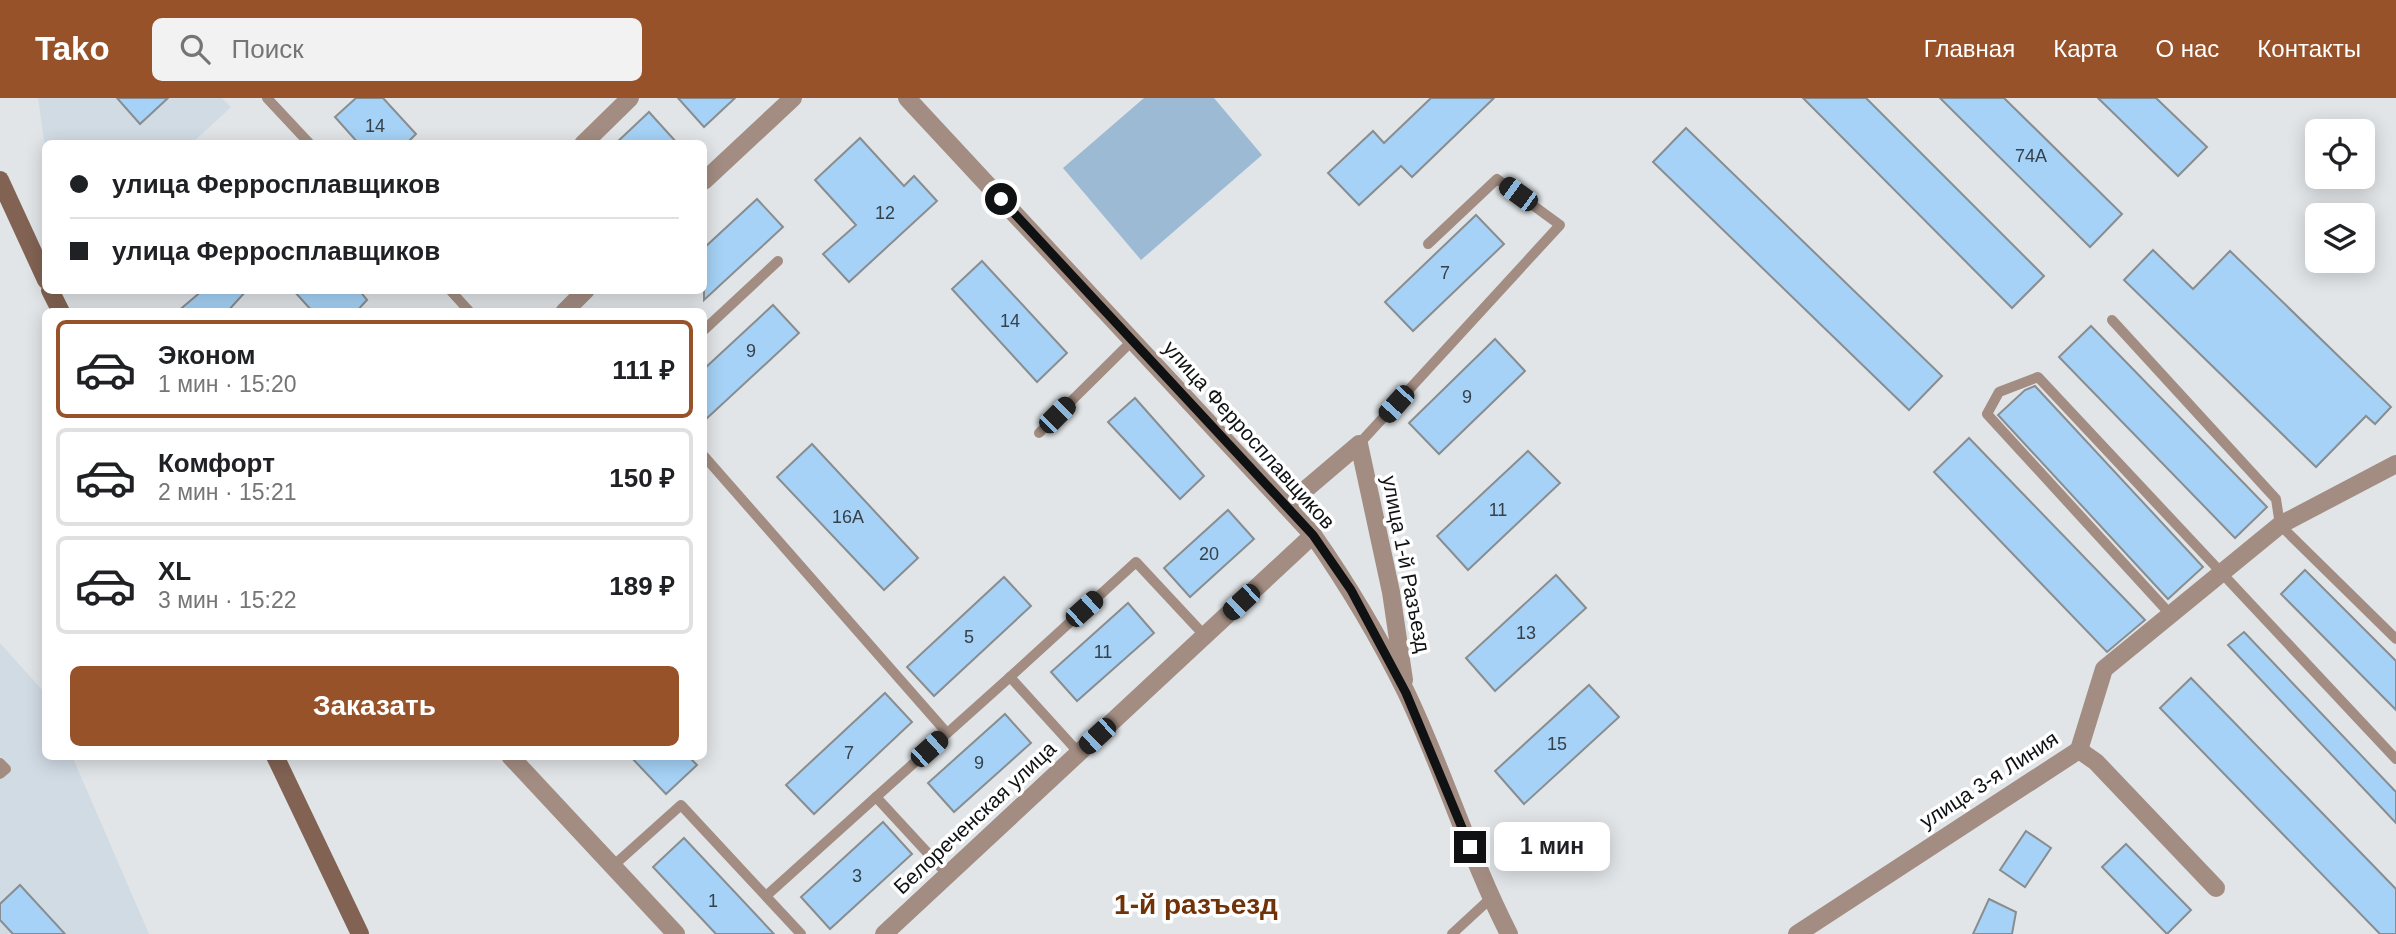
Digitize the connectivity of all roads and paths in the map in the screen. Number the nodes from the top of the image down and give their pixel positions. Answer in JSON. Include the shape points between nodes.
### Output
{"nodes":[{"id":1,"x":267,"y":98,"type":"edge"},
{"id":2,"x":630,"y":98,"type":"edge"},
{"id":3,"x":793,"y":98,"type":"edge"},
{"id":4,"x":907,"y":98,"type":"edge"},
{"id":5,"x":306,"y":140,"type":"edge"},
{"id":6,"x":587,"y":140,"type":"edge"},
{"id":7,"x":707,"y":178,"type":"edge"},
{"id":8,"x":0,"y":180,"type":"edge"},
{"id":9,"x":1428,"y":244,"type":"dead end"},
{"id":10,"x":778,"y":261,"type":"dead end"},
{"id":11,"x":42,"y":271,"type":"edge"},
{"id":12,"x":454,"y":294,"type":"edge"},
{"id":13,"x":582,"y":294,"type":"edge"},
{"id":14,"x":466,"y":308,"type":"edge"},
{"id":15,"x":568,"y":308,"type":"edge"},
{"id":16,"x":2112,"y":320,"type":"dead end"},
{"id":17,"x":707,"y":327,"type":"edge"},
{"id":18,"x":1132,"y":341,"type":"junction"},
{"id":19,"x":1039,"y":433,"type":"dead end"},
{"id":20,"x":1359,"y":444,"type":"junction"},
{"id":21,"x":707,"y":459,"type":"edge"},
{"id":22,"x":2396,"y":464,"type":"edge"},
{"id":23,"x":1286,"y":506,"type":"junction"},
{"id":24,"x":2280,"y":525,"type":"junction"},
{"id":25,"x":1313,"y":535,"type":"junction"},
{"id":26,"x":2221,"y":573,"type":"junction"},
{"id":27,"x":2171,"y":615,"type":"junction"},
{"id":28,"x":1205,"y":635,"type":"junction"},
{"id":29,"x":2396,"y":639,"type":"edge"},
{"id":30,"x":1010,"y":677,"type":"junction"},
{"id":31,"x":1406,"y":693,"type":"junction"},
{"id":32,"x":947,"y":733,"type":"junction"},
{"id":33,"x":2079,"y":750,"type":"junction"},
{"id":34,"x":1079,"y":752,"type":"junction"},
{"id":35,"x":2396,"y":759,"type":"edge"},
{"id":36,"x":277,"y":760,"type":"edge"},
{"id":37,"x":514,"y":760,"type":"edge"},
{"id":38,"x":0,"y":763,"type":"edge"},
{"id":39,"x":0,"y":774,"type":"edge"},
{"id":40,"x":876,"y":797,"type":"junction"},
{"id":41,"x":613,"y":866,"type":"junction"},
{"id":42,"x":948,"y":874,"type":"junction"},
{"id":43,"x":2216,"y":888,"type":"dead end"},
{"id":44,"x":766,"y":896,"type":"junction"},
{"id":45,"x":1491,"y":898,"type":"junction"},
{"id":46,"x":360,"y":934,"type":"edge"},
{"id":47,"x":676,"y":934,"type":"edge"},
{"id":48,"x":801,"y":934,"type":"edge"},
{"id":49,"x":884,"y":934,"type":"edge"},
{"id":50,"x":1452,"y":934,"type":"edge"},
{"id":51,"x":1509,"y":934,"type":"edge"},
{"id":52,"x":1797,"y":934,"type":"edge"}],
"edges":[{"from":1,"to":5,"type":"lane"},
{"from":2,"to":6,"type":"street"},
{"from":3,"to":7,"type":"street"},
{"from":4,"to":18,"type":"street","name":"улица Ферросплавщиков"},
{"from":8,"to":11,"type":"main road"},
{"from":9,"to":20,"type":"lane","via":[[1497,179],[1560,225]]},
{"from":10,"to":17,"type":"lane"},
{"from":12,"to":14,"type":"lane"},
{"from":13,"to":15,"type":"street"},
{"from":16,"to":24,"type":"lane","via":[[2276,499]]},
{"from":18,"to":19,"type":"lane"},
{"from":18,"to":23,"type":"street","name":"улица Ферросплавщиков"},
{"from":20,"to":23,"type":"street"},
{"from":20,"to":31,"type":"street","name":"улица 1-й Разъезд","via":[[1391,592]]},
{"from":21,"to":32,"type":"lane"},
{"from":22,"to":24,"type":"street"},
{"from":23,"to":25,"type":"street","name":"улица Ферросплавщиков"},
{"from":24,"to":26,"type":"street"},
{"from":24,"to":29,"type":"lane"},
{"from":25,"to":28,"type":"street","name":"Белореченская улица"},
{"from":25,"to":31,"type":"street","name":"улица Ферросплавщиков","via":[[1351,590]]},
{"from":26,"to":27,"type":"street"},
{"from":26,"to":27,"type":"lane","via":[[2038,377],[1999,392],[1987,414]]},
{"from":26,"to":35,"type":"lane"},
{"from":27,"to":33,"type":"street","via":[[2104,669]]},
{"from":28,"to":30,"type":"lane","via":[[1136,562]]},
{"from":28,"to":34,"type":"street","name":"Белореченская улица"},
{"from":30,"to":32,"type":"lane"},
{"from":30,"to":34,"type":"lane"},
{"from":31,"to":45,"type":"street","name":"улица Ферросплавщиков"},
{"from":32,"to":40,"type":"lane"},
{"from":33,"to":43,"type":"street","name":"улица 3-я Линия","via":[[2096,762]]},
{"from":33,"to":52,"type":"street","name":"улица 3-я Линия"},
{"from":34,"to":42,"type":"street","name":"Белореченская улица"},
{"from":36,"to":46,"type":"main road"},
{"from":37,"to":41,"type":"street"},
{"from":38,"to":39,"type":"lane","via":[[6,769]]},
{"from":40,"to":42,"type":"lane"},
{"from":40,"to":44,"type":"lane"},
{"from":41,"to":44,"type":"lane","via":[[681,805]]},
{"from":41,"to":47,"type":"street"},
{"from":42,"to":49,"type":"street","name":"Белореченская улица"},
{"from":44,"to":48,"type":"lane"},
{"from":45,"to":50,"type":"lane"},
{"from":45,"to":51,"type":"street","name":"улица Ферросплавщиков"}]}
